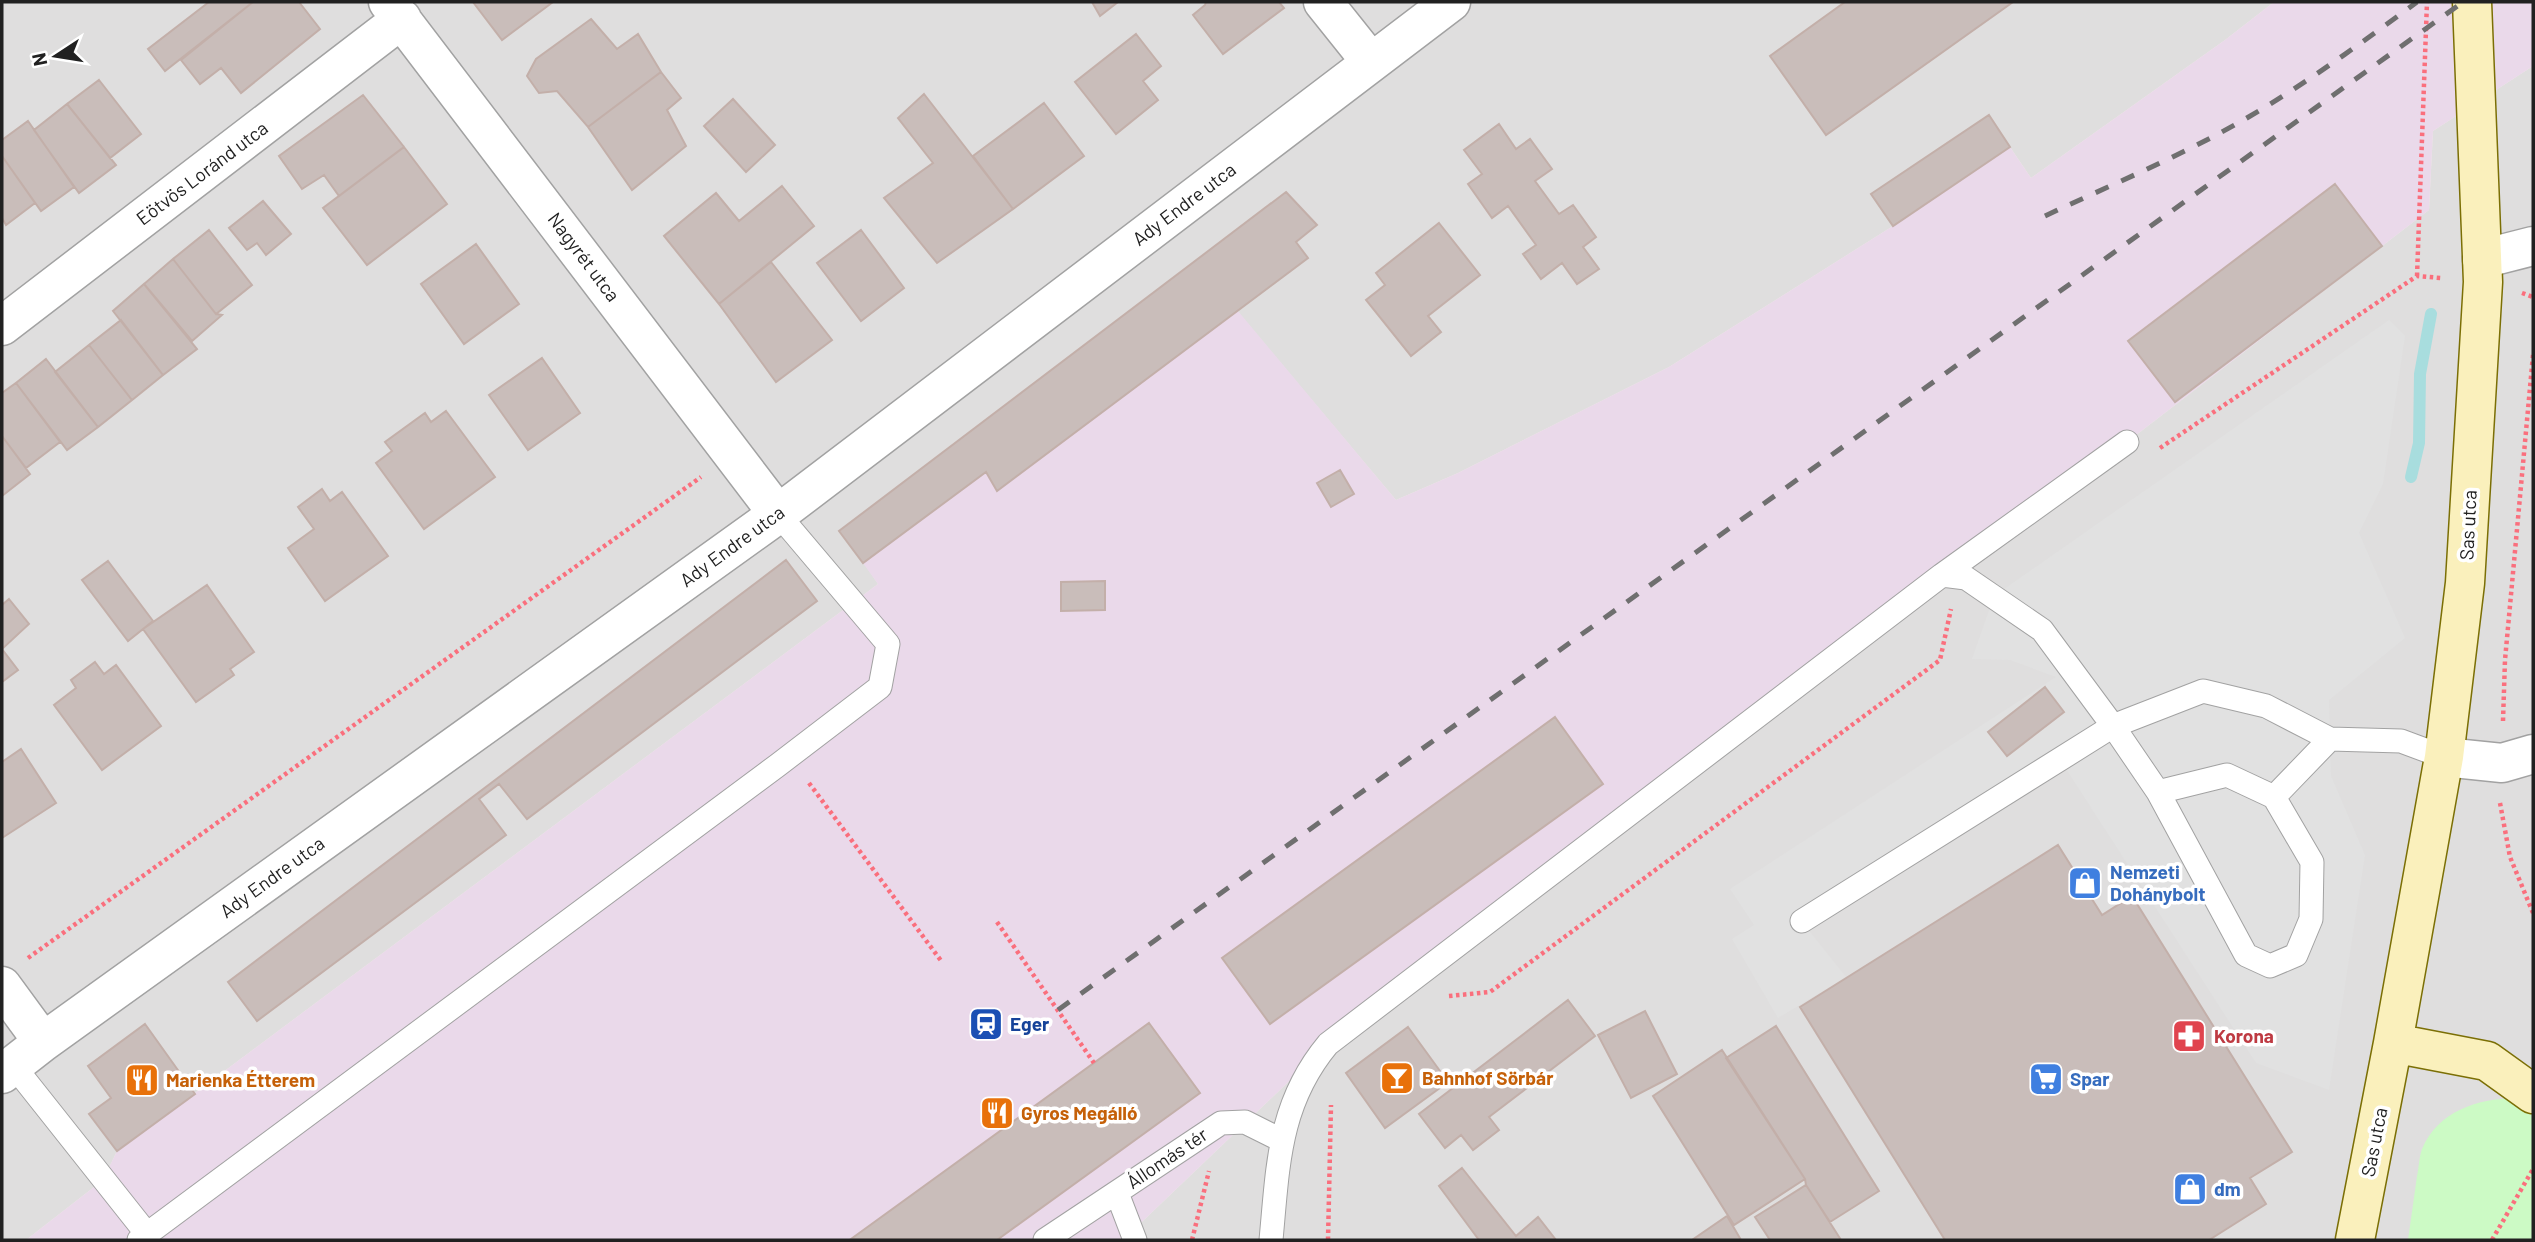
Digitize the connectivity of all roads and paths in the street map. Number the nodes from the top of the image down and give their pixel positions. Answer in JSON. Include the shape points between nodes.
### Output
{"nodes":[{"id":1,"x":1324,"y":2,"type":"edge"},
{"id":2,"x":1451,"y":2,"type":"edge"},
{"id":3,"x":2427,"y":2,"type":"edge"},
{"id":4,"x":2472,"y":2,"type":"edge"},
{"id":5,"x":395,"y":11,"type":"edge"},
{"id":6,"x":1371,"y":62,"type":"junction"},
{"id":7,"x":2533,"y":246,"type":"edge"},
{"id":8,"x":2482,"y":271,"type":"junction"},
{"id":9,"x":2417,"y":276,"type":"junction"},
{"id":10,"x":2,"y":326,"type":"edge"},
{"id":11,"x":2533,"y":355,"type":"edge"},
{"id":12,"x":2127,"y":442,"type":"dead end"},
{"id":13,"x":732,"y":454,"type":"junction"},
{"id":14,"x":2151,"y":454,"type":"dead end"},
{"id":15,"x":778,"y":514,"type":"junction"},
{"id":16,"x":1942,"y":575,"type":"junction"},
{"id":17,"x":1966,"y":578,"type":"junction"},
{"id":18,"x":2113,"y":726,"type":"junction"},
{"id":19,"x":2330,"y":739,"type":"junction"},
{"id":20,"x":789,"y":757,"type":"junction"},
{"id":21,"x":2444,"y":757,"type":"junction"},
{"id":22,"x":2518,"y":759,"type":"edge"},
{"id":23,"x":2158,"y":792,"type":"junction"},
{"id":24,"x":2274,"y":797,"type":"junction"},
{"id":25,"x":2533,"y":913,"type":"edge"},
{"id":26,"x":1802,"y":921,"type":"dead end"},
{"id":27,"x":997,"y":922,"type":"dead end"},
{"id":28,"x":942,"y":962,"type":"dead end"},
{"id":29,"x":13,"y":973,"type":"edge"},
{"id":30,"x":1442,"y":997,"type":"dead end"},
{"id":31,"x":43,"y":1042,"type":"junction"},
{"id":32,"x":2393,"y":1044,"type":"junction"},
{"id":33,"x":1094,"y":1063,"type":"dead end"},
{"id":34,"x":7,"y":1070,"type":"edge"},
{"id":35,"x":2533,"y":1094,"type":"edge"},
{"id":36,"x":1331,"y":1097,"type":"dead end"},
{"id":37,"x":1220,"y":1123,"type":"junction"},
{"id":38,"x":1281,"y":1140,"type":"junction"},
{"id":39,"x":2533,"y":1169,"type":"edge"},
{"id":40,"x":1117,"y":1193,"type":"junction"},
{"id":41,"x":143,"y":1237,"type":"edge"},
{"id":42,"x":1046,"y":1240,"type":"edge"},
{"id":43,"x":1135,"y":1240,"type":"edge"},
{"id":44,"x":1192,"y":1240,"type":"edge"},
{"id":45,"x":1271,"y":1240,"type":"edge"},
{"id":46,"x":1328,"y":1240,"type":"edge"},
{"id":47,"x":2355,"y":1240,"type":"edge"},
{"id":48,"x":2492,"y":1240,"type":"edge"}],
"edges":[{"from":1,"to":6,"type":"street"},
{"from":2,"to":6,"type":"street","name":"Ady Endre utca"},
{"from":3,"to":9,"type":"path"},
{"from":4,"to":8,"type":"main road","name":"Sas utca"},
{"from":5,"to":10,"type":"street","name":"Eötvös Loránd utca"},
{"from":5,"to":13,"type":"street","name":"Nagyrét utca"},
{"from":6,"to":15,"type":"street","name":"Ady Endre utca"},
{"from":7,"to":8,"type":"street"},
{"from":8,"to":9,"type":"path"},
{"from":8,"to":21,"type":"main road","name":"Sas utca","via":[[2465,583]]},
{"from":9,"to":14,"type":"path"},
{"from":11,"to":22,"type":"path","via":[[2505,660]]},
{"from":12,"to":16,"type":"lane"},
{"from":13,"to":15,"type":"street","name":"Nagyrét utca"},
{"from":13,"to":29,"type":"path"},
{"from":15,"to":20,"type":"lane","via":[[888,644],[880,687]]},
{"from":15,"to":31,"type":"street","name":"Ady Endre utca"},
{"from":16,"to":17,"type":"lane"},
{"from":16,"to":38,"type":"lane","via":[[1328,1044],[1299,1086]]},
{"from":17,"to":18,"type":"lane","via":[[2042,630]]},
{"from":17,"to":30,"type":"path","via":[[1951,607],[1940,660],[1490,992]]},
{"from":18,"to":19,"type":"lane","via":[[2203,691],[2266,706]]},
{"from":18,"to":23,"type":"lane"},
{"from":18,"to":26,"type":"lane"},
{"from":19,"to":21,"type":"lane","via":[[2401,741]]},
{"from":19,"to":24,"type":"lane"},
{"from":20,"to":28,"type":"path"},
{"from":20,"to":41,"type":"lane"},
{"from":21,"to":22,"type":"street"},
{"from":21,"to":32,"type":"main road","name":"Sas utca"},
{"from":22,"to":25,"type":"path","via":[[2499,798],[2510,856]]},
{"from":23,"to":24,"type":"lane","via":[[2227,775]]},
{"from":23,"to":24,"type":"lane","via":[[2246,955],[2270,966],[2296,955],[2311,919],[2312,885],[2312,862]]},
{"from":27,"to":33,"type":"path"},
{"from":29,"to":31,"type":"street"},
{"from":31,"to":34,"type":"street","name":"Ady Endre utca"},
{"from":32,"to":35,"type":"main road","via":[[2487,1061]]},
{"from":32,"to":47,"type":"main road","name":"Sas utca"},
{"from":34,"to":41,"type":"lane"},
{"from":36,"to":46,"type":"path"},
{"from":37,"to":38,"type":"lane","name":"Állomás tér","via":[[1245,1122]]},
{"from":37,"to":40,"type":"lane","name":"Állomás tér"},
{"from":37,"to":44,"type":"path"},
{"from":38,"to":45,"type":"lane"},
{"from":39,"to":48,"type":"path"},
{"from":40,"to":42,"type":"lane","name":"Állomás tér"},
{"from":40,"to":43,"type":"lane","name":"Állomás tér"}]}
